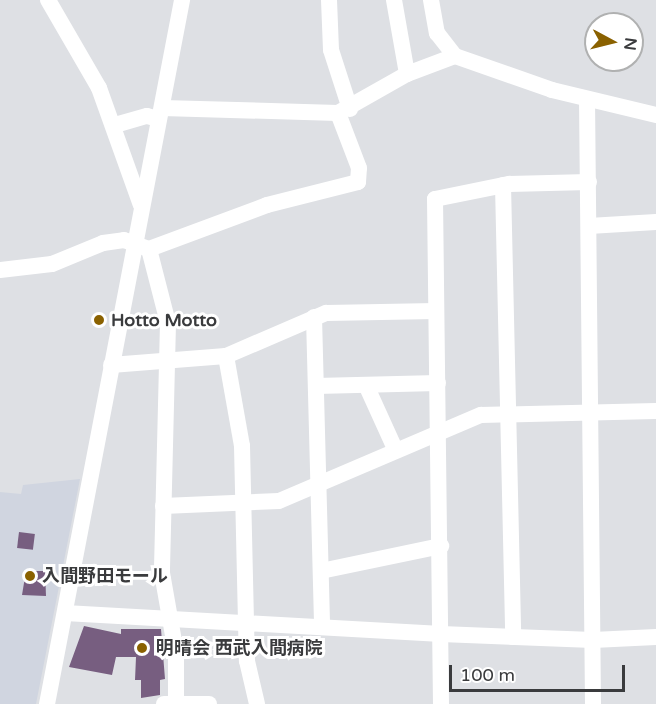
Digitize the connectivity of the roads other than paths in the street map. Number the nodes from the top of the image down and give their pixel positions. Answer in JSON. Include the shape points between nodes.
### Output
{"nodes":[{"id":1,"x":48,"y":0,"type":"edge"},
{"id":2,"x":182,"y":0,"type":"edge"},
{"id":3,"x":329,"y":0,"type":"edge"},
{"id":4,"x":394,"y":0,"type":"edge"},
{"id":5,"x":431,"y":0,"type":"edge"},
{"id":6,"x":455,"y":56,"type":"junction"},
{"id":7,"x":407,"y":74,"type":"junction"},
{"id":8,"x":587,"y":99,"type":"junction"},
{"id":9,"x":344,"y":111,"type":"junction"},
{"id":10,"x":160,"y":114,"type":"junction"},
{"id":11,"x":656,"y":115,"type":"edge"},
{"id":12,"x":115,"y":125,"type":"junction"},
{"id":13,"x":589,"y":182,"type":"junction"},
{"id":14,"x":504,"y":185,"type":"junction"},
{"id":15,"x":141,"y":206,"type":"junction"},
{"id":16,"x":656,"y":222,"type":"edge"},
{"id":17,"x":589,"y":226,"type":"junction"},
{"id":18,"x":141,"y":246,"type":"junction"},
{"id":19,"x":0,"y":270,"type":"edge"},
{"id":20,"x":436,"y":311,"type":"junction"},
{"id":21,"x":314,"y":317,"type":"junction"},
{"id":22,"x":226,"y":356,"type":"junction"},
{"id":23,"x":111,"y":364,"type":"junction"},
{"id":24,"x":167,"y":364,"type":"junction"},
{"id":25,"x":438,"y":383,"type":"junction"},
{"id":26,"x":366,"y":385,"type":"junction"},
{"id":27,"x":316,"y":386,"type":"junction"},
{"id":28,"x":656,"y":411,"type":"edge"},
{"id":29,"x":507,"y":412,"type":"junction"},
{"id":30,"x":591,"y":412,"type":"junction"},
{"id":31,"x":439,"y":430,"type":"junction"},
{"id":32,"x":396,"y":451,"type":"junction"},
{"id":33,"x":319,"y":487,"type":"junction"},
{"id":34,"x":246,"y":502,"type":"junction"},
{"id":35,"x":163,"y":506,"type":"junction"},
{"id":36,"x":441,"y":546,"type":"junction"},
{"id":37,"x":321,"y":571,"type":"junction"},
{"id":38,"x":65,"y":614,"type":"junction"},
{"id":39,"x":172,"y":619,"type":"junction"},
{"id":40,"x":246,"y":622,"type":"junction"},
{"id":41,"x":322,"y":627,"type":"junction"},
{"id":42,"x":441,"y":634,"type":"junction"},
{"id":43,"x":513,"y":637,"type":"junction"},
{"id":44,"x":656,"y":637,"type":"edge"},
{"id":45,"x":593,"y":640,"type":"junction"},
{"id":46,"x":47,"y":704,"type":"edge"},
{"id":47,"x":172,"y":704,"type":"edge"},
{"id":48,"x":209,"y":704,"type":"edge"},
{"id":49,"x":257,"y":704,"type":"edge"},
{"id":50,"x":441,"y":704,"type":"edge"},
{"id":51,"x":593,"y":704,"type":"edge"}],
"edges":[{"from":1,"to":12,"type":"street"},
{"from":2,"to":10,"type":"street"},
{"from":3,"to":9,"type":"street","via":[[331,50]]},
{"from":4,"to":7,"type":"street"},
{"from":5,"to":6,"type":"street","via":[[437,33]]},
{"from":6,"to":7,"type":"street"},
{"from":6,"to":8,"type":"street"},
{"from":7,"to":9,"type":"street"},
{"from":8,"to":11,"type":"street"},
{"from":8,"to":13,"type":"street"},
{"from":9,"to":10,"type":"street"},
{"from":9,"to":18,"type":"street","via":[[359,168],[358,182],[267,205]]},
{"from":10,"to":12,"type":"street"},
{"from":10,"to":15,"type":"street"},
{"from":12,"to":15,"type":"street"},
{"from":13,"to":14,"type":"street"},
{"from":13,"to":17,"type":"street"},
{"from":14,"to":20,"type":"street","via":[[435,199]]},
{"from":14,"to":29,"type":"street"},
{"from":15,"to":18,"type":"street"},
{"from":16,"to":17,"type":"street"},
{"from":17,"to":30,"type":"street"},
{"from":18,"to":19,"type":"street","via":[[103,243],[52,264]]},
{"from":18,"to":23,"type":"street"},
{"from":18,"to":24,"type":"street","via":[[168,323]]},
{"from":20,"to":21,"type":"street","via":[[352,309]]},
{"from":20,"to":25,"type":"street"},
{"from":21,"to":22,"type":"street"},
{"from":21,"to":27,"type":"street"},
{"from":22,"to":24,"type":"street"},
{"from":22,"to":34,"type":"street"},
{"from":23,"to":24,"type":"street"},
{"from":23,"to":38,"type":"street"},
{"from":24,"to":35,"type":"street"},
{"from":25,"to":26,"type":"street"},
{"from":25,"to":31,"type":"street"},
{"from":26,"to":27,"type":"street"},
{"from":26,"to":32,"type":"street"},
{"from":27,"to":33,"type":"street"},
{"from":28,"to":30,"type":"street"},
{"from":29,"to":30,"type":"street"},
{"from":29,"to":31,"type":"street","via":[[481,415]]},
{"from":29,"to":43,"type":"street"},
{"from":30,"to":45,"type":"street"},
{"from":31,"to":32,"type":"street"},
{"from":31,"to":36,"type":"street"},
{"from":32,"to":33,"type":"street"},
{"from":33,"to":34,"type":"street","via":[[279,501]]},
{"from":33,"to":37,"type":"street"},
{"from":34,"to":35,"type":"street"},
{"from":34,"to":40,"type":"street"},
{"from":35,"to":39,"type":"street","via":[[162,573]]},
{"from":36,"to":37,"type":"street"},
{"from":36,"to":42,"type":"street"},
{"from":37,"to":41,"type":"street"},
{"from":38,"to":39,"type":"street"},
{"from":38,"to":46,"type":"street"},
{"from":39,"to":40,"type":"street"},
{"from":39,"to":47,"type":"street"},
{"from":40,"to":41,"type":"street"},
{"from":40,"to":49,"type":"street","via":[[247,661]]},
{"from":41,"to":42,"type":"street"},
{"from":42,"to":43,"type":"street"},
{"from":42,"to":50,"type":"street"},
{"from":43,"to":45,"type":"street"},
{"from":44,"to":45,"type":"street"},
{"from":45,"to":51,"type":"street"},
{"from":47,"to":48,"type":"street"}]}
